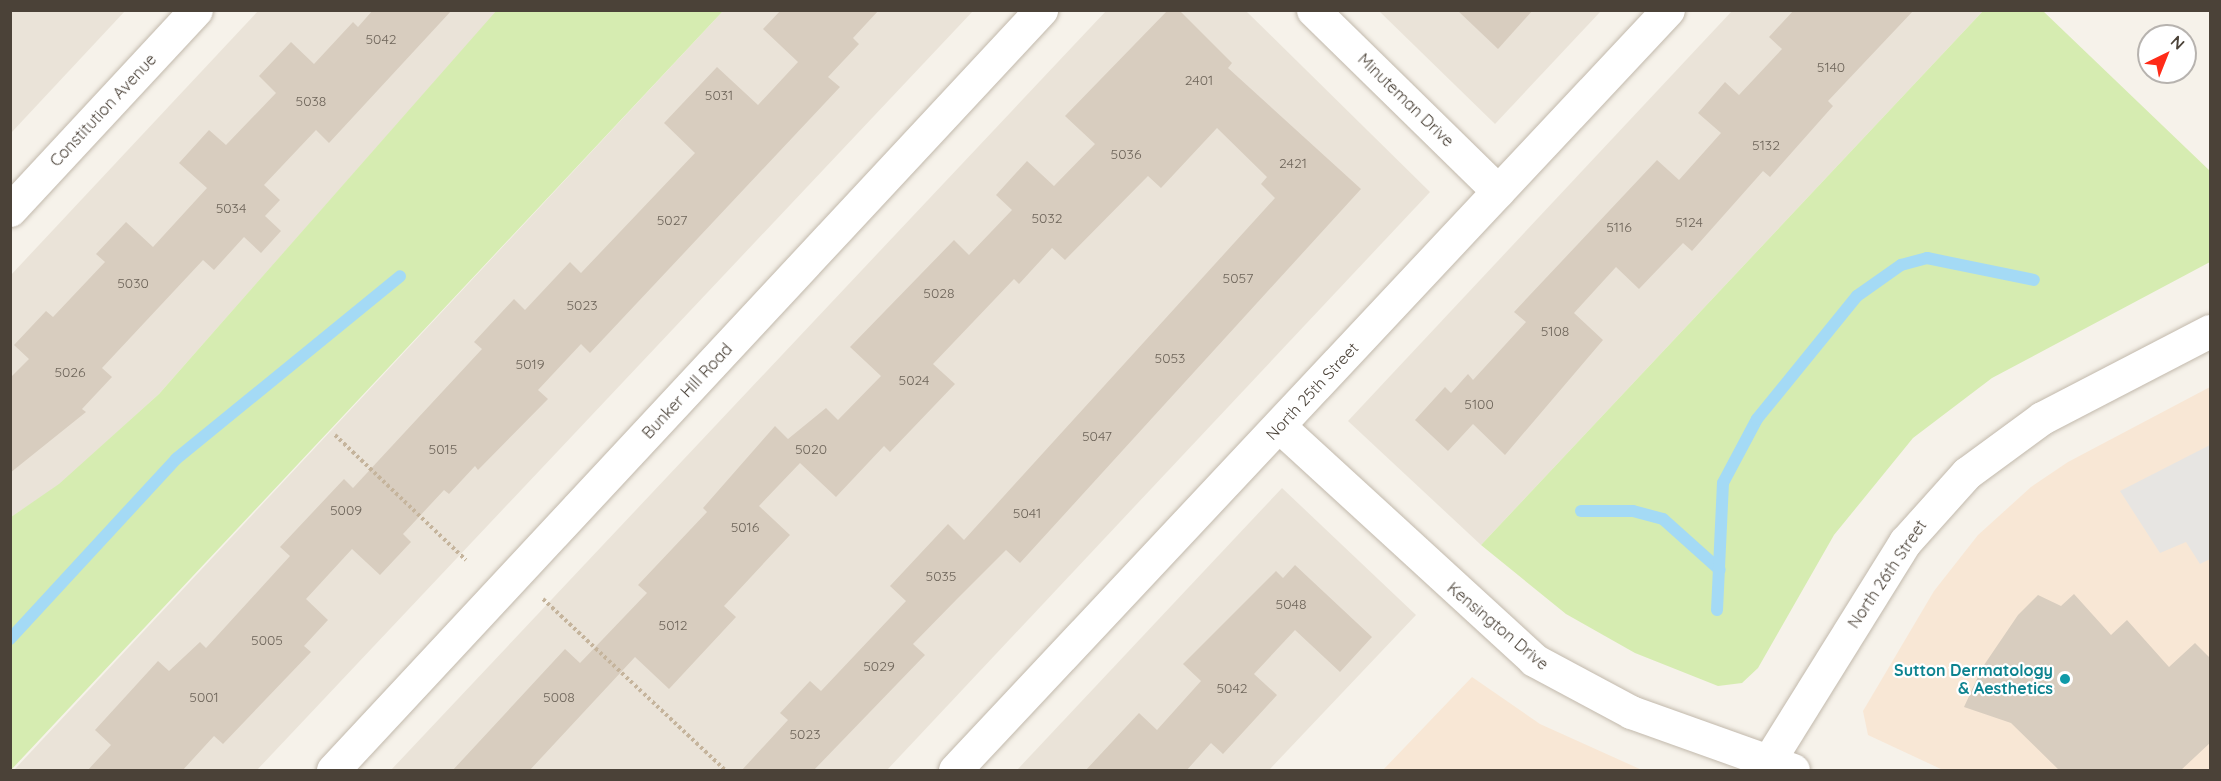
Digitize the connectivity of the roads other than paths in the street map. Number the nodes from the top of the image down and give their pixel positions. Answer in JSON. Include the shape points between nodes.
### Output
{"nodes":[{"id":1,"x":196,"y":10,"type":"edge"},
{"id":2,"x":1041,"y":10,"type":"edge"},
{"id":3,"x":1313,"y":10,"type":"edge"},
{"id":4,"x":1668,"y":10,"type":"edge"},
{"id":5,"x":1498,"y":191,"type":"junction"},
{"id":6,"x":10,"y":210,"type":"edge"},
{"id":7,"x":2211,"y":331,"type":"edge"},
{"id":8,"x":1279,"y":426,"type":"junction"},
{"id":9,"x":1775,"y":767,"type":"edge"},
{"id":10,"x":333,"y":771,"type":"edge"},
{"id":11,"x":955,"y":771,"type":"edge"}],
"edges":[{"from":1,"to":6,"type":"street","name":"Constitution Avenue"},
{"from":2,"to":10,"type":"street","name":"Bunker Hill Road"},
{"from":3,"to":5,"type":"street","name":"Minuteman Drive"},
{"from":4,"to":5,"type":"street","name":"North 25th Street"},
{"from":5,"to":8,"type":"street","name":"North 25th Street"},
{"from":7,"to":9,"type":"street","name":"North 26th Street","via":[[2042,418],[1967,472],[1905,542]]},
{"from":8,"to":9,"type":"street","name":"Kensington Drive","via":[[1534,660],[1631,712]]},
{"from":8,"to":11,"type":"street","name":"North 25th Street"}]}
